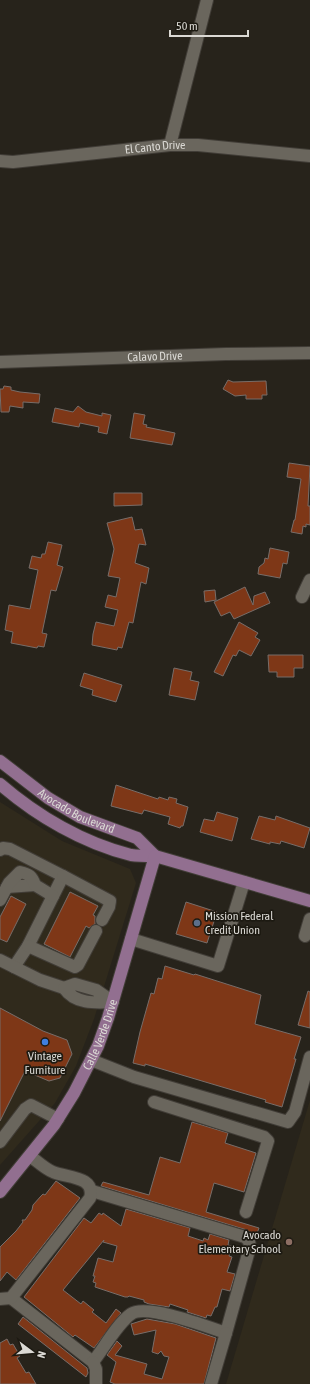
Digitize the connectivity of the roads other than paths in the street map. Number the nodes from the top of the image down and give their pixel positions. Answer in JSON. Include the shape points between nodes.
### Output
{"nodes":[{"id":1,"x":207,"y":0,"type":"edge"},
{"id":2,"x":170,"y":145,"type":"junction"},
{"id":3,"x":310,"y":156,"type":"edge"},
{"id":4,"x":0,"y":161,"type":"edge"},
{"id":5,"x":310,"y":353,"type":"edge"},
{"id":6,"x":0,"y":362,"type":"edge"},
{"id":7,"x":310,"y":580,"type":"edge"},
{"id":8,"x":302,"y":597,"type":"dead end"},
{"id":9,"x":0,"y":761,"type":"edge"},
{"id":10,"x":0,"y":777,"type":"edge"},
{"id":11,"x":0,"y":785,"type":"edge"},
{"id":12,"x":63,"y":807,"type":"junction"},
{"id":13,"x":0,"y":850,"type":"edge"},
{"id":14,"x":155,"y":856,"type":"junction"},
{"id":15,"x":63,"y":876,"type":"junction"},
{"id":16,"x":244,"y":882,"type":"junction"},
{"id":17,"x":53,"y":896,"type":"junction"},
{"id":18,"x":0,"y":900,"type":"edge"},
{"id":19,"x":310,"y":900,"type":"edge"},
{"id":20,"x":310,"y":919,"type":"edge"},
{"id":21,"x":102,"y":920,"type":"dead end"},
{"id":22,"x":96,"y":931,"type":"dead end"},
{"id":23,"x":305,"y":936,"type":"dead end"},
{"id":24,"x":131,"y":939,"type":"junction"},
{"id":25,"x":28,"y":946,"type":"junction"},
{"id":26,"x":0,"y":960,"type":"edge"},
{"id":27,"x":14,"y":967,"type":"junction"},
{"id":28,"x":113,"y":1002,"type":"junction"},
{"id":29,"x":310,"y":1057,"type":"edge"},
{"id":30,"x":91,"y":1060,"type":"junction"},
{"id":31,"x":154,"y":1102,"type":"dead end"},
{"id":32,"x":58,"y":1118,"type":"junction"},
{"id":33,"x":0,"y":1142,"type":"edge"},
{"id":34,"x":30,"y":1156,"type":"junction"},
{"id":35,"x":92,"y":1191,"type":"junction"},
{"id":36,"x":0,"y":1192,"type":"edge"},
{"id":37,"x":246,"y":1212,"type":"dead end"},
{"id":38,"x":5,"y":1298,"type":"edge"},
{"id":39,"x":226,"y":1333,"type":"junction"},
{"id":40,"x":93,"y":1362,"type":"junction"},
{"id":41,"x":96,"y":1384,"type":"edge"},
{"id":42,"x":211,"y":1384,"type":"edge"}],
"edges":[{"from":1,"to":2,"type":"street"},
{"from":2,"to":3,"type":"street","name":"El Canto Drive","via":[[198,145]]},
{"from":2,"to":4,"type":"street","name":"El Canto Drive","via":[[13,162]]},
{"from":5,"to":6,"type":"street","name":"Calavo Drive"},
{"from":7,"to":8,"type":"street"},
{"from":9,"to":12,"type":"main road","name":"Avocado Boulevard"},
{"from":10,"to":12,"type":"main road","via":[[18,785],[51,807]]},
{"from":11,"to":14,"type":"main road","name":"Avocado Boulevard","via":[[54,823],[91,841],[132,855]]},
{"from":12,"to":14,"type":"main road","name":"Avocado Boulevard","via":[[80,817],[137,838]]},
{"from":13,"to":15,"type":"street","via":[[10,849]]},
{"from":14,"to":16,"type":"main road","name":"Avocado Boulevard"},
{"from":14,"to":24,"type":"main road","name":"Calle Verde Drive"},
{"from":15,"to":17,"type":"street"},
{"from":15,"to":21,"type":"street","via":[[110,901]]},
{"from":16,"to":19,"type":"main road","name":"Avocado Boulevard"},
{"from":16,"to":24,"type":"street","via":[[218,966]]},
{"from":17,"to":18,"type":"street","via":[[35,885],[28,874],[20,872],[14,876]]},
{"from":17,"to":25,"type":"street"},
{"from":20,"to":23,"type":"street"},
{"from":22,"to":25,"type":"street","via":[[75,967]]},
{"from":24,"to":28,"type":"main road","name":"Calle Verde Drive"},
{"from":25,"to":27,"type":"street"},
{"from":26,"to":27,"type":"street"},
{"from":27,"to":28,"type":"street","via":[[64,988],[75,984],[96,990]]},
{"from":28,"to":30,"type":"main road","name":"Calle Verde Drive"},
{"from":29,"to":30,"type":"street","via":[[295,1112],[288,1122],[134,1077]]},
{"from":30,"to":32,"type":"main road","name":"Calle Verde Drive"},
{"from":31,"to":37,"type":"street","via":[[264,1136],[268,1141]]},
{"from":32,"to":33,"type":"street","via":[[31,1105],[25,1109]]},
{"from":32,"to":34,"type":"main road","name":"Calle Verde Drive"},
{"from":34,"to":35,"type":"street","via":[[52,1172],[83,1180],[90,1185]]},
{"from":34,"to":36,"type":"main road","name":"Calle Verde Drive"},
{"from":35,"to":38,"type":"street","via":[[90,1198]]},
{"from":35,"to":39,"type":"street","via":[[245,1237],[249,1241],[250,1247]]},
{"from":38,"to":40,"type":"street"},
{"from":39,"to":40,"type":"street","via":[[179,1318],[137,1311],[130,1314]]},
{"from":39,"to":42,"type":"street"},
{"from":40,"to":41,"type":"street","via":[[96,1369]]}]}
